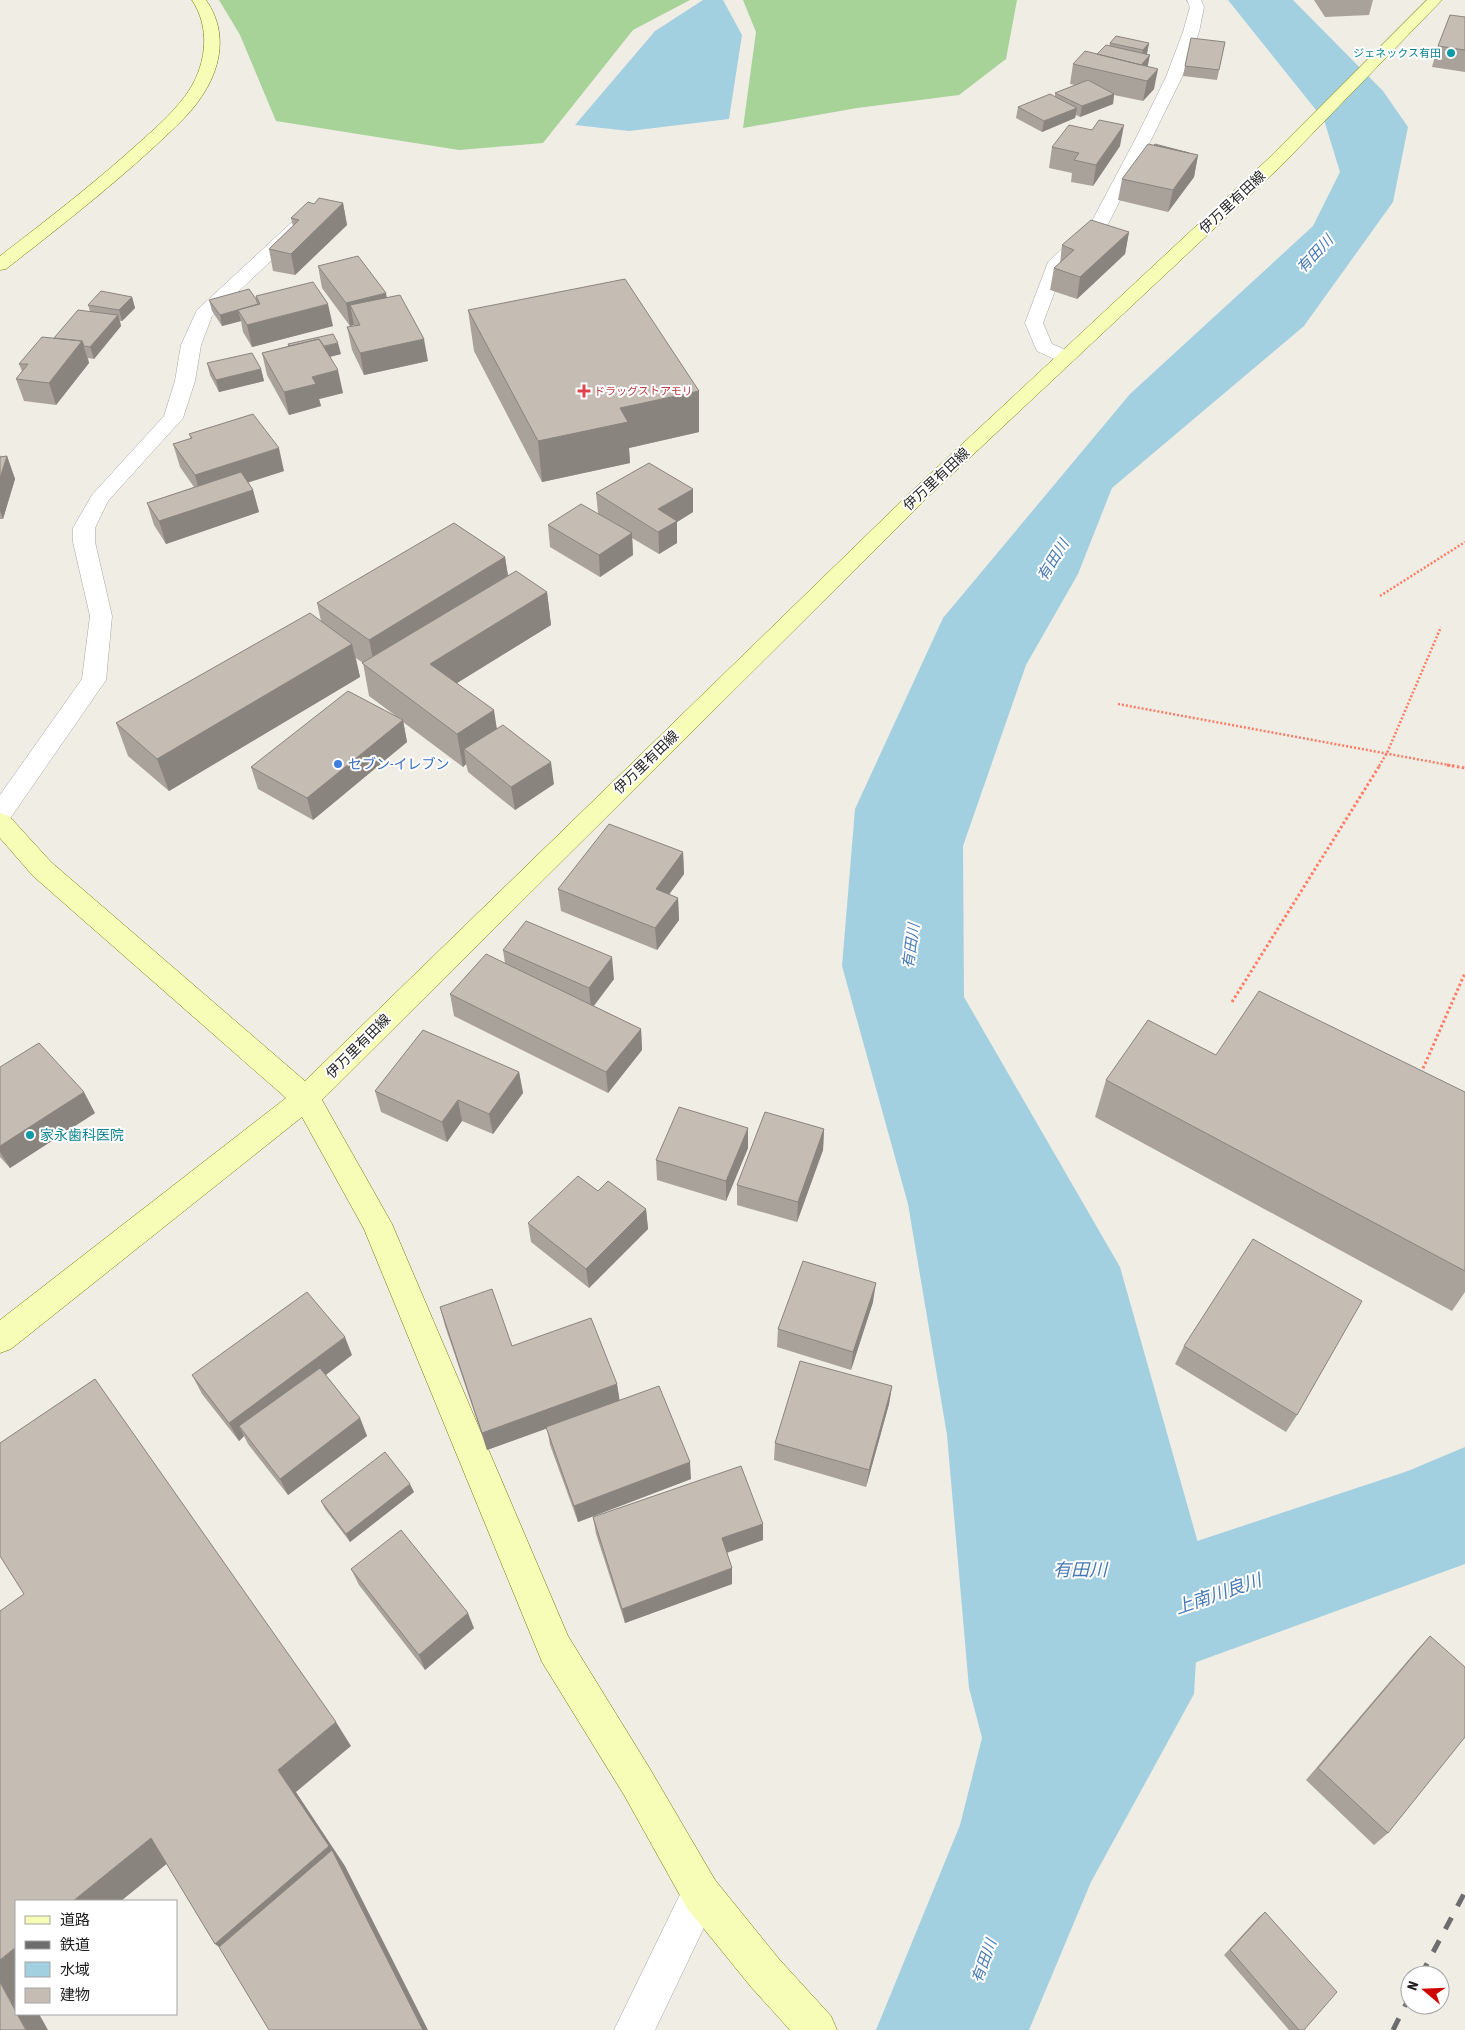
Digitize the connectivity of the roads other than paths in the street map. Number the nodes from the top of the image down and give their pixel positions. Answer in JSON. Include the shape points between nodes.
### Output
{"nodes":[{"id":1,"x":199,"y":0,"type":"edge"},
{"id":2,"x":1194,"y":0,"type":"edge"},
{"id":3,"x":1436,"y":0,"type":"edge"},
{"id":4,"x":302,"y":223,"type":"edge"},
{"id":5,"x":0,"y":265,"type":"edge"},
{"id":6,"x":1066,"y":357,"type":"junction"},
{"id":7,"x":0,"y":814,"type":"edge"},
{"id":8,"x":0,"y":822,"type":"edge"},
{"id":9,"x":306,"y":1098,"type":"junction"},
{"id":10,"x":0,"y":1338,"type":"edge"},
{"id":11,"x":701,"y":1894,"type":"junction"},
{"id":12,"x":634,"y":2030,"type":"edge"},
{"id":13,"x":817,"y":2030,"type":"edge"}],
"edges":[{"from":1,"to":5,"type":"main road","via":[[207,9],[212,31],[210,65],[193,98],[106,182]]},
{"from":2,"to":6,"type":"street","via":[[1197,8],[1191,32],[1174,77],[1145,136],[1098,224],[1056,262],[1034,324],[1044,347]]},
{"from":3,"to":6,"type":"main road","name":"伊万里有田線","via":[[1274,163]]},
{"from":4,"to":7,"type":"street","via":[[204,314],[191,345],[185,381],[173,418],[99,499],[84,528],[84,542],[101,616],[94,680]]},
{"from":6,"to":9,"type":"main road","name":"伊万里有田線","via":[[922,492]]},
{"from":8,"to":9,"type":"main road","via":[[42,869]]},
{"from":9,"to":10,"type":"main road","name":"伊万里有田線"},
{"from":9,"to":11,"type":"main road","via":[[377,1224],[554,1649],[637,1782]]},
{"from":11,"to":12,"type":"street"},
{"from":11,"to":13,"type":"main road","via":[[765,1973]]}]}
